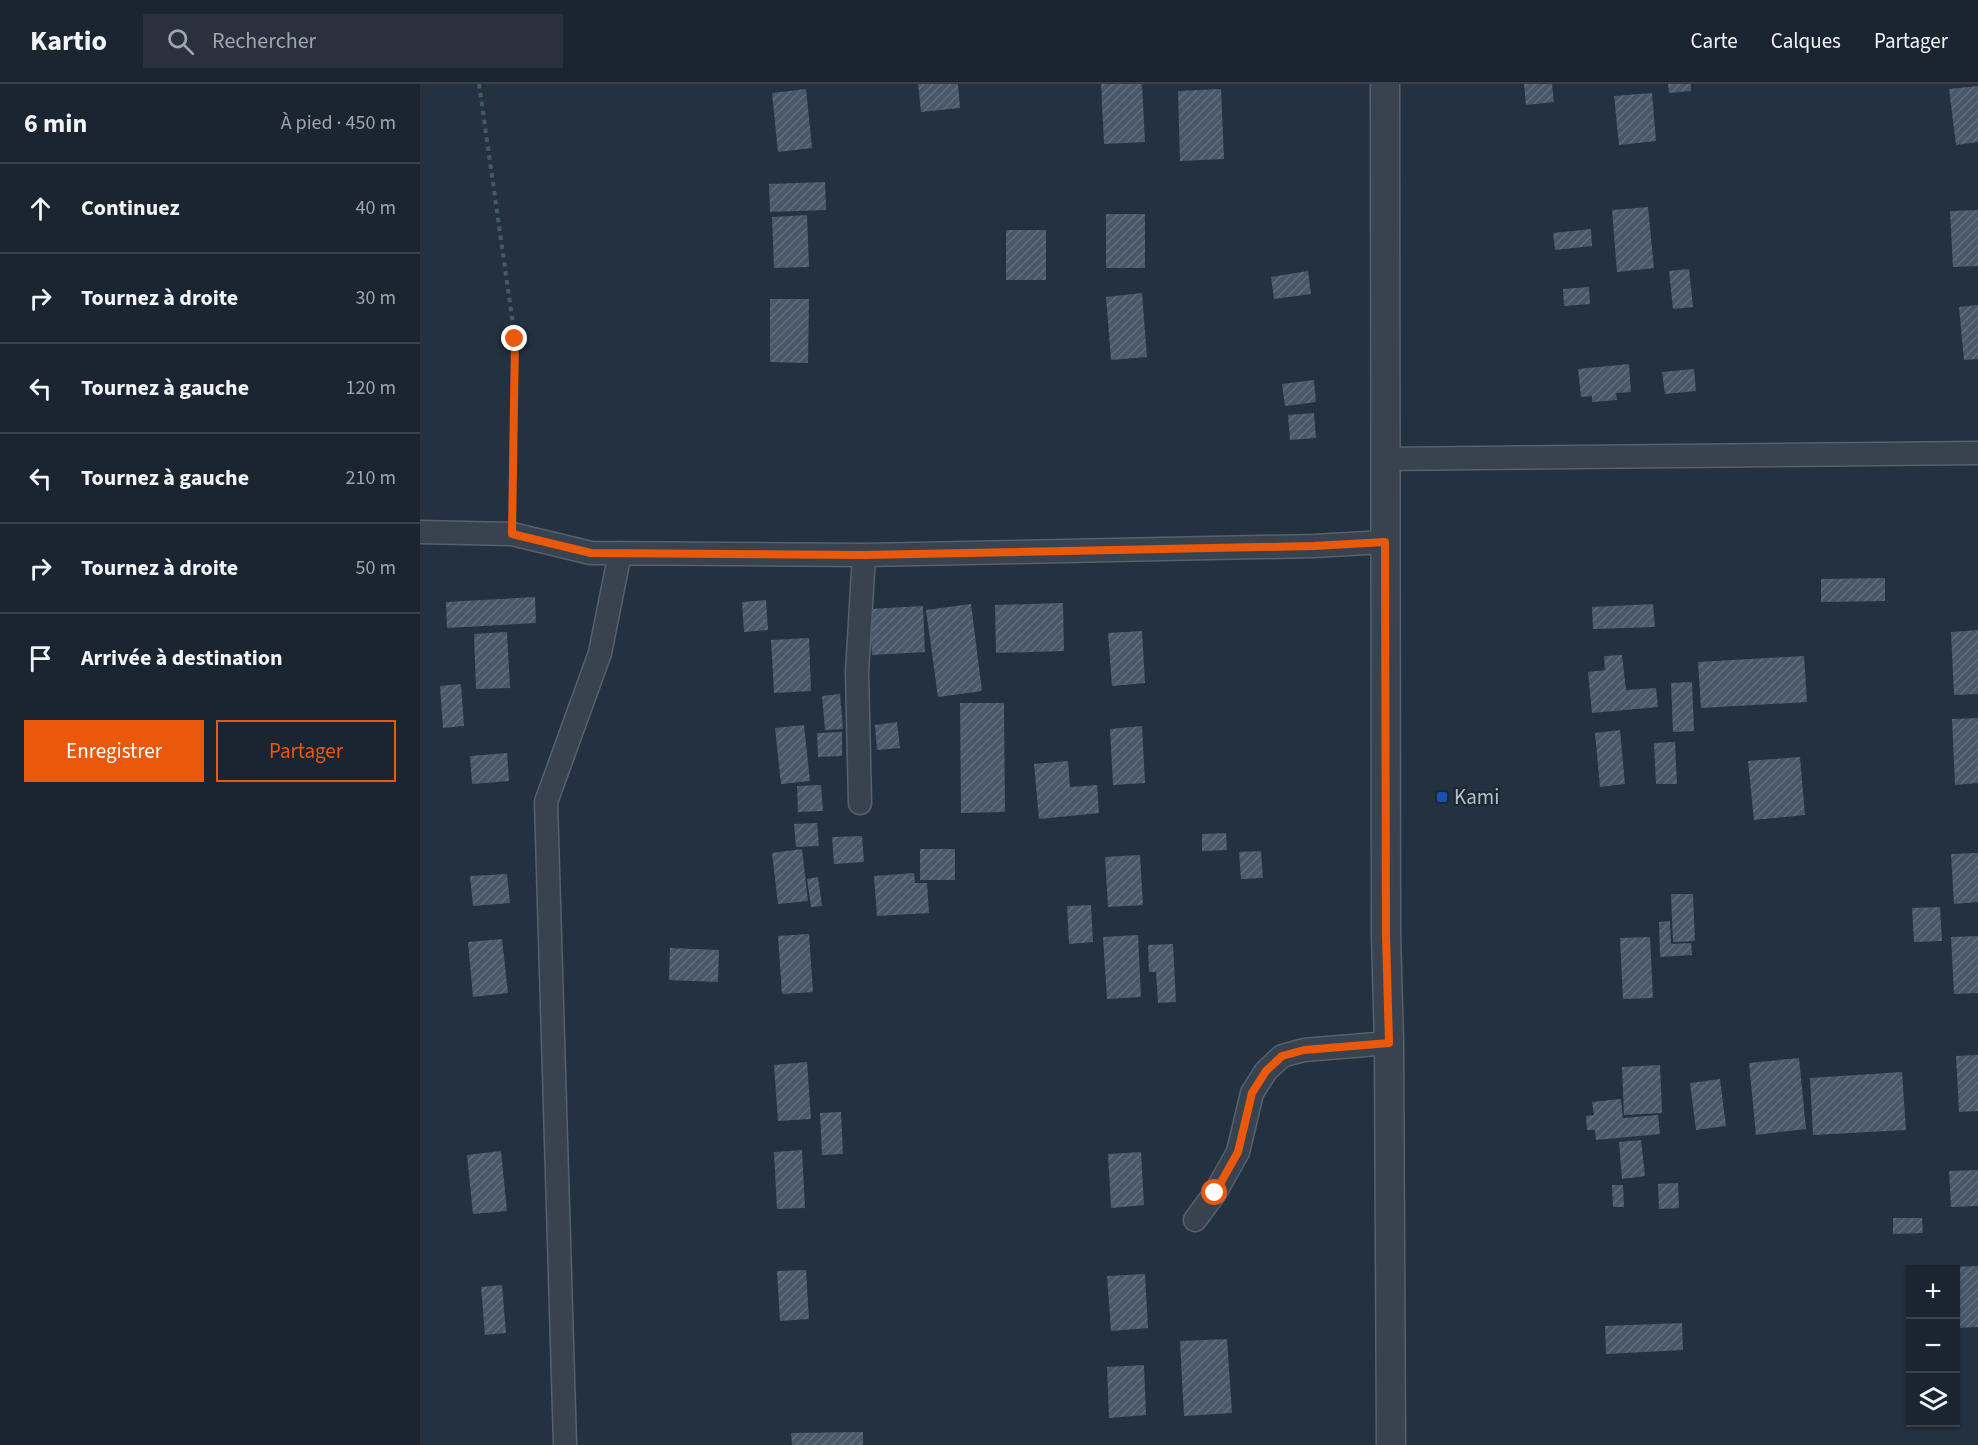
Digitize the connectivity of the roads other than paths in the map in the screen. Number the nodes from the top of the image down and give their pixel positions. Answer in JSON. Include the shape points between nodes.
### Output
{"nodes":[{"id":1,"x":1385,"y":84,"type":"edge"},
{"id":2,"x":1978,"y":453,"type":"edge"},
{"id":3,"x":1385,"y":459,"type":"junction"},
{"id":4,"x":420,"y":532,"type":"edge"},
{"id":5,"x":1385,"y":542,"type":"junction"},
{"id":6,"x":620,"y":553,"type":"junction"},
{"id":7,"x":864,"y":555,"type":"junction"},
{"id":8,"x":860,"y":803,"type":"dead end"},
{"id":9,"x":1389,"y":1043,"type":"junction"},
{"id":10,"x":1196,"y":1220,"type":"dead end"},
{"id":11,"x":565,"y":1445,"type":"edge"},
{"id":12,"x":1391,"y":1445,"type":"edge"}],
"edges":[{"from":1,"to":3,"type":"street"},
{"from":2,"to":3,"type":"street"},
{"from":3,"to":5,"type":"street"},
{"from":4,"to":6,"type":"street","via":[[512,534],[591,553]]},
{"from":5,"to":7,"type":"street"},
{"from":5,"to":9,"type":"street"},
{"from":6,"to":7,"type":"street"},
{"from":6,"to":11,"type":"street","via":[[600,652],[546,802]]},
{"from":7,"to":8,"type":"street","via":[[857,672]]},
{"from":9,"to":10,"type":"street","via":[[1304,1050],[1282,1056],[1274,1063],[1252,1093],[1238,1152]]},
{"from":9,"to":12,"type":"street"}]}
